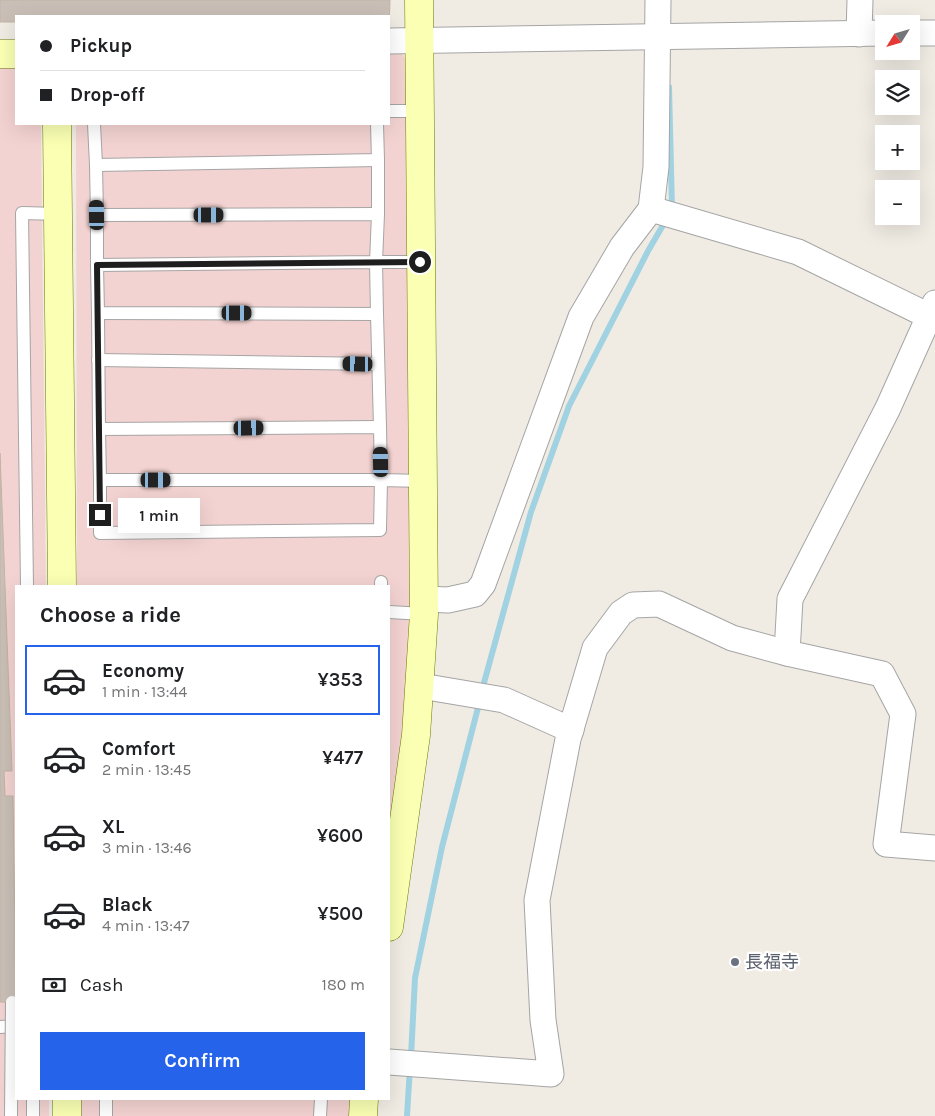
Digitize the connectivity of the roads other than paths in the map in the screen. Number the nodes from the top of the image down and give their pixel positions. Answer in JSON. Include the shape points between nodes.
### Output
{"nodes":[{"id":1,"x":419,"y":0,"type":"edge"},
{"id":2,"x":658,"y":0,"type":"edge"},
{"id":3,"x":860,"y":0,"type":"edge"},
{"id":4,"x":875,"y":33,"type":"edge"},
{"id":5,"x":920,"y":33,"type":"edge"},
{"id":6,"x":935,"y":33,"type":"edge"},
{"id":7,"x":859,"y":34,"type":"junction"},
{"id":8,"x":658,"y":36,"type":"junction"},
{"id":9,"x":390,"y":41,"type":"edge"},
{"id":10,"x":420,"y":41,"type":"junction"},
{"id":11,"x":0,"y":54,"type":"edge"},
{"id":12,"x":15,"y":54,"type":"edge"},
{"id":13,"x":390,"y":111,"type":"edge"},
{"id":14,"x":419,"y":111,"type":"junction"},
{"id":15,"x":57,"y":125,"type":"edge"},
{"id":16,"x":94,"y":125,"type":"edge"},
{"id":17,"x":377,"y":125,"type":"edge"},
{"id":18,"x":378,"y":160,"type":"junction"},
{"id":19,"x":96,"y":165,"type":"junction"},
{"id":20,"x":652,"y":209,"type":"junction"},
{"id":21,"x":58,"y":214,"type":"junction"},
{"id":22,"x":378,"y":214,"type":"junction"},
{"id":23,"x":97,"y":215,"type":"junction"},
{"id":24,"x":376,"y":262,"type":"junction"},
{"id":25,"x":420,"y":262,"type":"junction"},
{"id":26,"x":97,"y":265,"type":"junction"},
{"id":27,"x":98,"y":313,"type":"junction"},
{"id":28,"x":933,"y":313,"type":"edge"},
{"id":29,"x":377,"y":314,"type":"junction"},
{"id":30,"x":98,"y":360,"type":"junction"},
{"id":31,"x":378,"y":364,"type":"junction"},
{"id":32,"x":380,"y":427,"type":"junction"},
{"id":33,"x":99,"y":429,"type":"junction"},
{"id":34,"x":100,"y":480,"type":"junction"},
{"id":35,"x":381,"y":480,"type":"junction"},
{"id":36,"x":423,"y":481,"type":"junction"},
{"id":37,"x":27,"y":585,"type":"edge"},
{"id":38,"x":62,"y":585,"type":"edge"},
{"id":39,"x":425,"y":607,"type":"junction"},
{"id":40,"x":390,"y":612,"type":"edge"},
{"id":41,"x":787,"y":653,"type":"junction"},
{"id":42,"x":421,"y":686,"type":"junction"},
{"id":43,"x":571,"y":730,"type":"junction"},
{"id":44,"x":935,"y":848,"type":"edge"},
{"id":45,"x":390,"y":920,"type":"edge"},
{"id":46,"x":12,"y":1002,"type":"dead end"},
{"id":47,"x":15,"y":1026,"type":"edge"},
{"id":48,"x":0,"y":1027,"type":"edge"},
{"id":49,"x":390,"y":1062,"type":"edge"},
{"id":50,"x":33,"y":1100,"type":"edge"},
{"id":51,"x":67,"y":1100,"type":"edge"},
{"id":52,"x":106,"y":1100,"type":"edge"},
{"id":53,"x":321,"y":1100,"type":"edge"},
{"id":54,"x":364,"y":1100,"type":"edge"},
{"id":55,"x":11,"y":1116,"type":"edge"},
{"id":56,"x":32,"y":1116,"type":"edge"},
{"id":57,"x":67,"y":1116,"type":"edge"},
{"id":58,"x":106,"y":1116,"type":"edge"},
{"id":59,"x":320,"y":1116,"type":"edge"},
{"id":60,"x":363,"y":1116,"type":"edge"}],
"edges":[{"from":1,"to":10,"type":"street"},
{"from":2,"to":8,"type":"street"},
{"from":3,"to":7,"type":"street"},
{"from":4,"to":7,"type":"street"},
{"from":5,"to":6,"type":"street"},
{"from":7,"to":8,"type":"street"},
{"from":8,"to":10,"type":"street"},
{"from":8,"to":20,"type":"street","via":[[656,166]]},
{"from":9,"to":10,"type":"street"},
{"from":10,"to":14,"type":"street"},
{"from":11,"to":12,"type":"street"},
{"from":13,"to":14,"type":"lane"},
{"from":14,"to":25,"type":"street"},
{"from":15,"to":21,"type":"street"},
{"from":16,"to":19,"type":"lane"},
{"from":17,"to":18,"type":"lane"},
{"from":18,"to":19,"type":"lane"},
{"from":18,"to":22,"type":"lane"},
{"from":19,"to":23,"type":"lane"},
{"from":20,"to":28,"type":"street","via":[[798,252]]},
{"from":20,"to":39,"type":"street","via":[[622,247],[582,317],[483,584],[475,594]]},
{"from":21,"to":37,"type":"lane","via":[[22,213]]},
{"from":21,"to":38,"type":"street"},
{"from":22,"to":23,"type":"lane"},
{"from":22,"to":24,"type":"lane"},
{"from":23,"to":26,"type":"lane"},
{"from":24,"to":25,"type":"lane"},
{"from":24,"to":26,"type":"lane"},
{"from":24,"to":29,"type":"lane"},
{"from":25,"to":36,"type":"street"},
{"from":26,"to":27,"type":"lane"},
{"from":27,"to":29,"type":"lane"},
{"from":27,"to":30,"type":"lane"},
{"from":28,"to":41,"type":"street","via":[[790,599]]},
{"from":29,"to":31,"type":"lane"},
{"from":30,"to":31,"type":"lane"},
{"from":30,"to":33,"type":"lane"},
{"from":31,"to":32,"type":"lane"},
{"from":32,"to":33,"type":"lane"},
{"from":32,"to":35,"type":"lane"},
{"from":33,"to":34,"type":"lane"},
{"from":34,"to":35,"type":"lane"},
{"from":34,"to":35,"type":"lane","via":[[100,533],[380,530]]},
{"from":35,"to":36,"type":"lane"},
{"from":36,"to":39,"type":"street"},
{"from":39,"to":40,"type":"lane"},
{"from":39,"to":42,"type":"street"},
{"from":41,"to":43,"type":"street","via":[[732,638],[659,604],[633,605],[621,613],[595,648]]},
{"from":41,"to":44,"type":"street","via":[[882,674],[903,714],[886,844]]},
{"from":42,"to":43,"type":"street","via":[[504,700]]},
{"from":42,"to":45,"type":"street"},
{"from":43,"to":49,"type":"street","via":[[537,900],[543,1020],[551,1074]]},
{"from":46,"to":55,"type":"lane","bridge":true},
{"from":47,"to":48,"type":"lane"},
{"from":50,"to":56,"type":"lane"},
{"from":51,"to":57,"type":"street"},
{"from":52,"to":58,"type":"lane"},
{"from":53,"to":59,"type":"lane"},
{"from":54,"to":60,"type":"street"}]}
